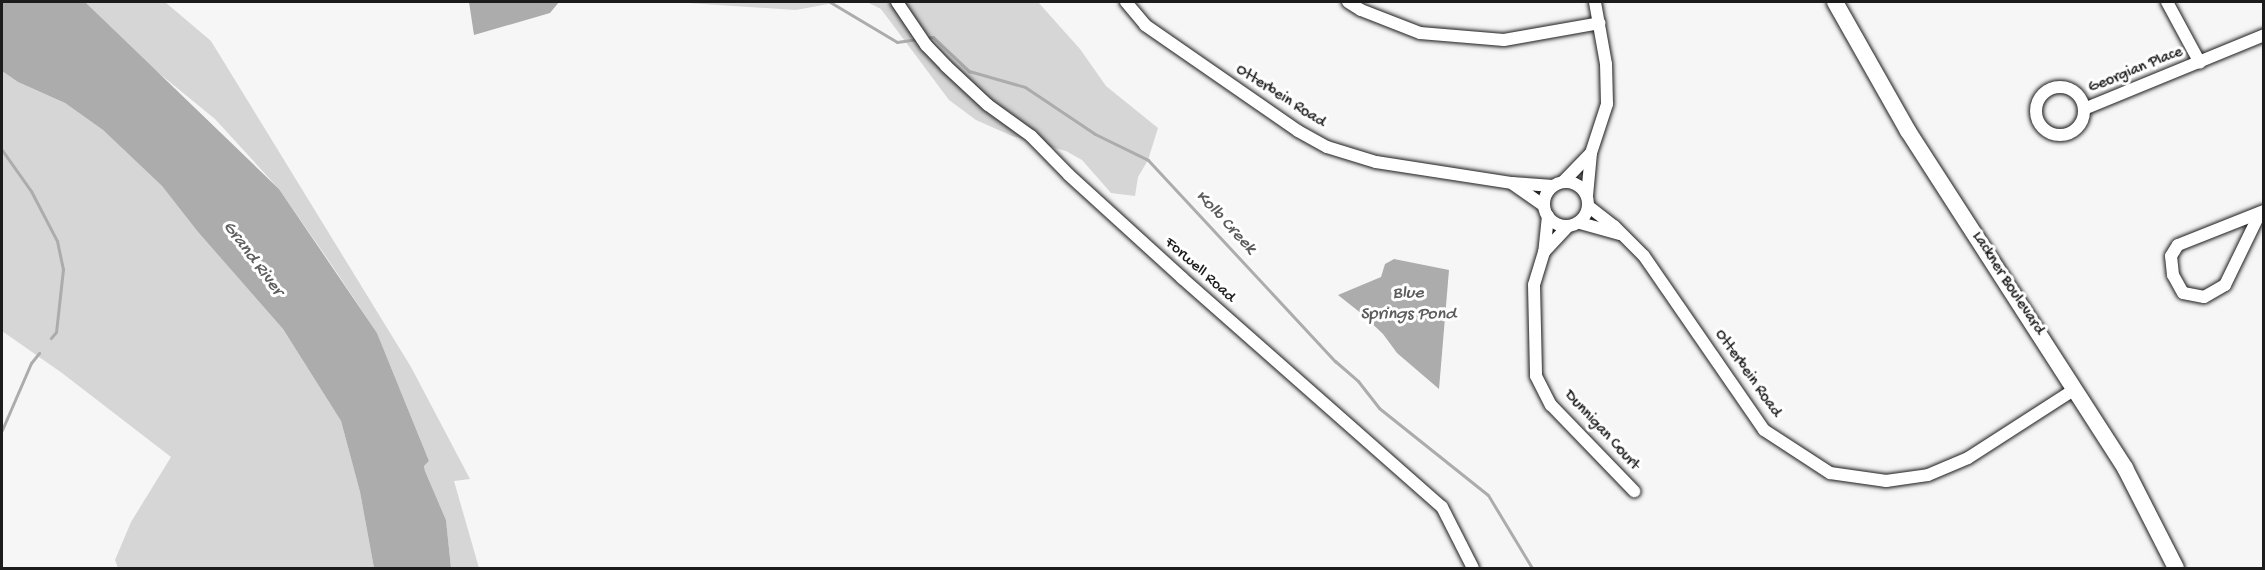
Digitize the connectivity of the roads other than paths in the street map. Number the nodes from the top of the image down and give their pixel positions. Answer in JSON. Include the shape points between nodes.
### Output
{"nodes":[{"id":1,"x":897,"y":2,"type":"edge"},
{"id":2,"x":1126,"y":2,"type":"edge"},
{"id":3,"x":1348,"y":2,"type":"edge"},
{"id":4,"x":1595,"y":2,"type":"edge"},
{"id":5,"x":1835,"y":2,"type":"edge"},
{"id":6,"x":2167,"y":2,"type":"edge"},
{"id":7,"x":1600,"y":23,"type":"junction"},
{"id":8,"x":2264,"y":35,"type":"edge"},
{"id":9,"x":2200,"y":63,"type":"junction"},
{"id":10,"x":2084,"y":109,"type":"junction"},
{"id":11,"x":1591,"y":153,"type":"junction"},
{"id":12,"x":1512,"y":183,"type":"junction"},
{"id":13,"x":1558,"y":184,"type":"junction"},
{"id":14,"x":1587,"y":201,"type":"junction"},
{"id":15,"x":1546,"y":211,"type":"junction"},
{"id":16,"x":2262,"y":212,"type":"edge"},
{"id":17,"x":1580,"y":223,"type":"junction"},
{"id":18,"x":1567,"y":227,"type":"junction"},
{"id":19,"x":1620,"y":234,"type":"junction"},
{"id":20,"x":1544,"y":252,"type":"junction"},
{"id":21,"x":2075,"y":389,"type":"junction"},
{"id":22,"x":1634,"y":491,"type":"dead end"},
{"id":23,"x":1473,"y":568,"type":"edge"},
{"id":24,"x":2176,"y":568,"type":"edge"}],
"edges":[{"from":1,"to":23,"type":"street","name":"Forwell Road","via":[[926,45],[988,105],[1031,136],[1174,270],[1442,507]]},
{"from":2,"to":12,"type":"street","name":"Otterbein Road","via":[[1145,25],[1298,131],[1328,147],[1376,162]]},
{"from":3,"to":7,"type":"street","via":[[1420,33],[1504,40]]},
{"from":4,"to":7,"type":"street"},
{"from":5,"to":21,"type":"main road","name":"Lackner Boulevard","via":[[1908,131]]},
{"from":6,"to":9,"type":"street"},
{"from":7,"to":11,"type":"street","via":[[1607,104]]},
{"from":8,"to":9,"type":"street","name":"Georgian Place"},
{"from":9,"to":10,"type":"street","name":"Georgian Place"},
{"from":10,"to":10,"type":"street","name":"Georgian Place","via":[[2077,94],[2060,87],[2043,94],[2035,109],[2043,129],[2060,135],[2075,129]]},
{"from":11,"to":13,"type":"street"},
{"from":11,"to":14,"type":"street"},
{"from":12,"to":13,"type":"street","name":"Otterbein Road"},
{"from":12,"to":15,"type":"street","name":"Otterbein Road"},
{"from":13,"to":14,"type":"street","name":"Otterbein Road","via":[[1577,185]]},
{"from":13,"to":15,"type":"street","via":[[1546,195]]},
{"from":14,"to":17,"type":"street"},
{"from":14,"to":19,"type":"street","name":"Otterbein Road"},
{"from":15,"to":18,"type":"street","name":"Otterbein Road","via":[[1556,224]]},
{"from":15,"to":20,"type":"street","name":"Dunnigan Court"},
{"from":16,"to":16,"type":"street","via":[[2178,245],[2171,256],[2173,276],[2183,293],[2204,297],[2225,285]]},
{"from":17,"to":18,"type":"street"},
{"from":17,"to":19,"type":"street","name":"Otterbein Road"},
{"from":18,"to":20,"type":"street","name":"Dunnigan Court"},
{"from":19,"to":21,"type":"street","name":"Otterbein Road","via":[[1644,256],[1764,430],[1830,473],[1886,482],[1928,476],[1968,458]]},
{"from":20,"to":22,"type":"street","name":"Dunnigan Court","via":[[1534,285],[1536,376],[1551,405]]},
{"from":21,"to":24,"type":"main road","name":"Lackner Boulevard","via":[[2125,468]]}]}
